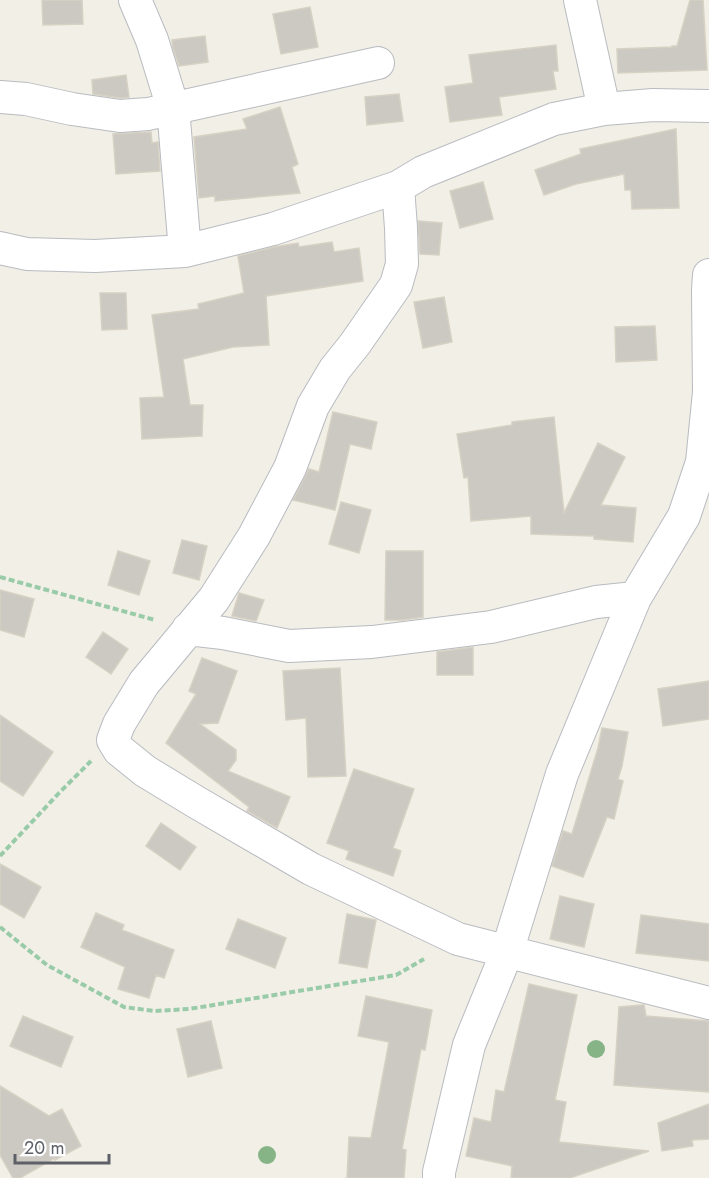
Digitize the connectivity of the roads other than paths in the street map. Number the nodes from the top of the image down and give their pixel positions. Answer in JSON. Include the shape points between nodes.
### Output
{"nodes":[{"id":1,"x":135,"y":0,"type":"edge"},
{"id":2,"x":580,"y":0,"type":"edge"},
{"id":3,"x":378,"y":63,"type":"dead end"},
{"id":4,"x":0,"y":97,"type":"edge"},
{"id":5,"x":709,"y":106,"type":"edge"},
{"id":6,"x":173,"y":108,"type":"junction"},
{"id":7,"x":604,"y":109,"type":"junction"},
{"id":8,"x":398,"y":187,"type":"junction"},
{"id":9,"x":0,"y":248,"type":"edge"},
{"id":10,"x":185,"y":251,"type":"junction"},
{"id":11,"x":709,"y":275,"type":"edge"},
{"id":12,"x":635,"y":598,"type":"junction"},
{"id":13,"x":188,"y":629,"type":"junction"},
{"id":14,"x":507,"y":952,"type":"junction"},
{"id":15,"x":709,"y":1003,"type":"edge"},
{"id":16,"x":439,"y":1178,"type":"edge"}],
"edges":[{"from":1,"to":6,"type":"street"},
{"from":2,"to":7,"type":"street"},
{"from":3,"to":6,"type":"street"},
{"from":4,"to":6,"type":"street","via":[[120,116]]},
{"from":5,"to":7,"type":"street"},
{"from":6,"to":10,"type":"street"},
{"from":7,"to":8,"type":"street","via":[[554,119],[423,172]]},
{"from":8,"to":10,"type":"street","via":[[273,229]]},
{"from":8,"to":13,"type":"street","via":[[402,264],[396,285],[324,387],[290,468],[254,536],[214,599]]},
{"from":9,"to":10,"type":"street","via":[[27,254],[95,256]]},
{"from":11,"to":12,"type":"street","via":[[709,392],[702,462],[684,516]]},
{"from":12,"to":13,"type":"street","via":[[596,602],[491,627],[372,642],[289,646]]},
{"from":12,"to":14,"type":"street","via":[[562,774]]},
{"from":13,"to":14,"type":"street","via":[[144,683],[119,724],[113,740],[119,750],[146,771],[311,870],[458,939]]},
{"from":14,"to":15,"type":"street"},
{"from":14,"to":16,"type":"street","via":[[469,1045]]}]}
